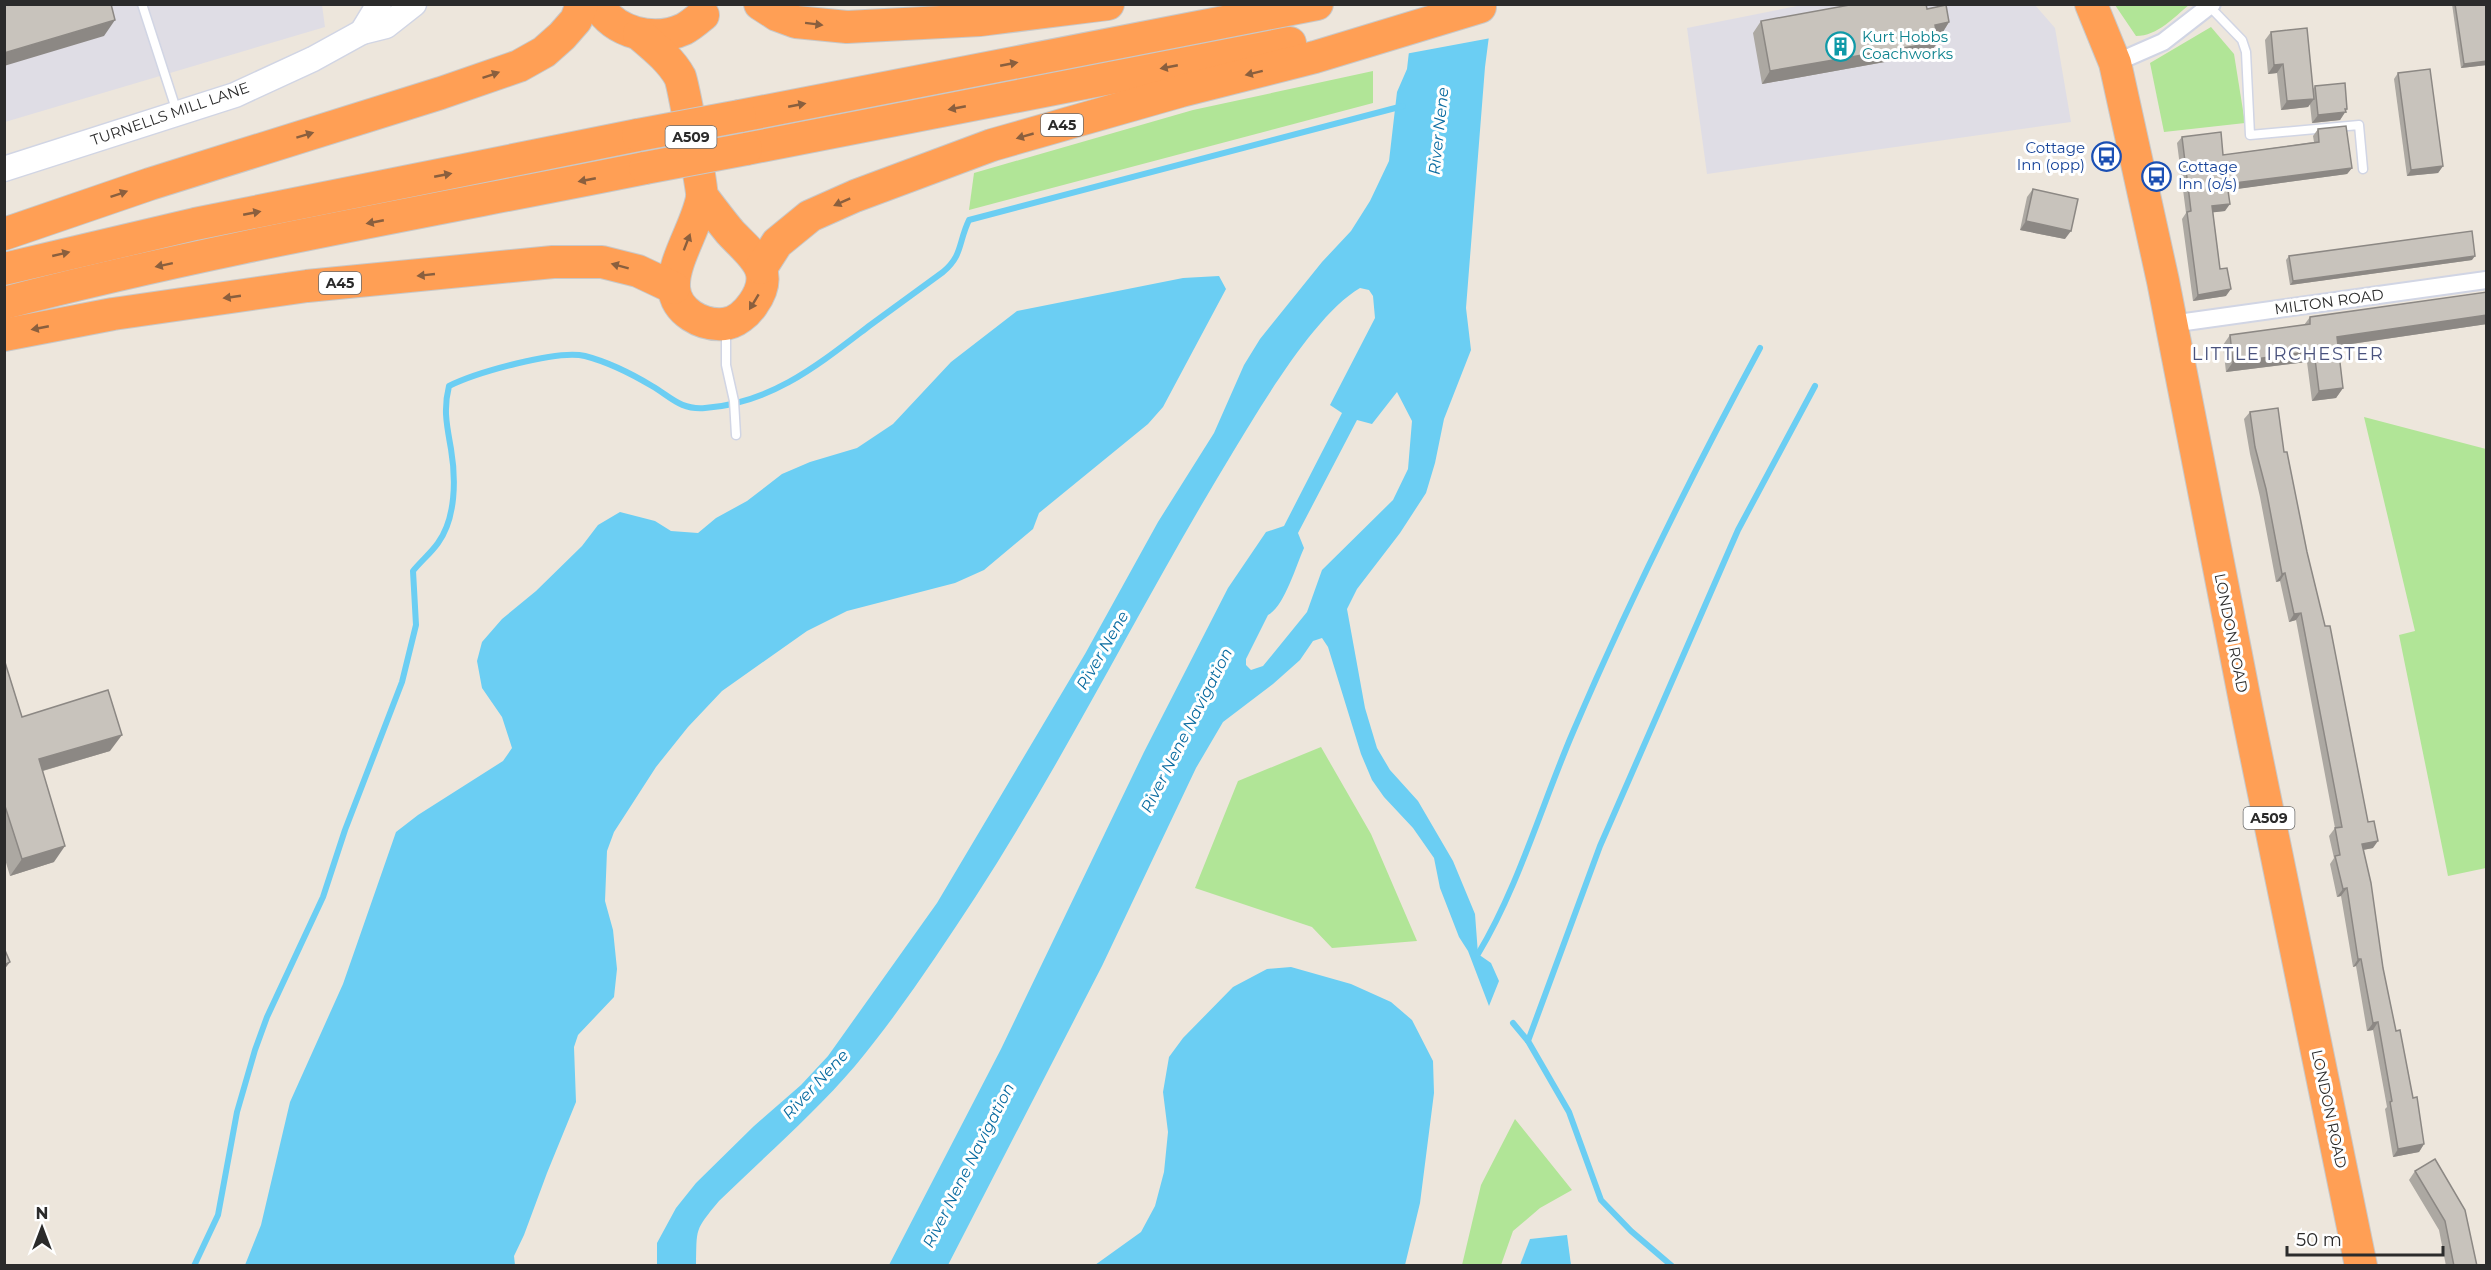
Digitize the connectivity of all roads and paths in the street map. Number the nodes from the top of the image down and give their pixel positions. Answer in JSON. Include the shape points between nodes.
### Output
{"nodes":[{"id":1,"x":142,"y":4,"type":"edge"},
{"id":2,"x":379,"y":4,"type":"edge"},
{"id":3,"x":414,"y":4,"type":"edge"},
{"id":4,"x":582,"y":4,"type":"edge"},
{"id":5,"x":597,"y":4,"type":"edge"},
{"id":6,"x":760,"y":4,"type":"edge"},
{"id":7,"x":1107,"y":4,"type":"edge"},
{"id":8,"x":1317,"y":4,"type":"edge"},
{"id":9,"x":2091,"y":4,"type":"edge"},
{"id":10,"x":1487,"y":6,"type":"edge"},
{"id":11,"x":2211,"y":6,"type":"edge"},
{"id":12,"x":707,"y":10,"type":"edge"},
{"id":13,"x":1391,"y":29,"type":"junction"},
{"id":14,"x":362,"y":32,"type":"junction"},
{"id":15,"x":639,"y":34,"type":"junction"},
{"id":16,"x":2115,"y":63,"type":"junction"},
{"id":17,"x":680,"y":77,"type":"junction"},
{"id":18,"x":178,"y":113,"type":"junction"},
{"id":19,"x":4,"y":169,"type":"edge"},
{"id":20,"x":2363,"y":169,"type":"dead end"},
{"id":21,"x":702,"y":196,"type":"junction"},
{"id":22,"x":4,"y":234,"type":"edge"},
{"id":23,"x":4,"y":268,"type":"edge"},
{"id":24,"x":761,"y":268,"type":"junction"},
{"id":25,"x":2487,"y":280,"type":"edge"},
{"id":26,"x":674,"y":288,"type":"junction"},
{"id":27,"x":4,"y":303,"type":"edge"},
{"id":28,"x":726,"y":324,"type":"junction"},
{"id":29,"x":2171,"y":324,"type":"junction"},
{"id":30,"x":4,"y":335,"type":"edge"},
{"id":31,"x":736,"y":435,"type":"dead end"},
{"id":32,"x":2361,"y":1266,"type":"edge"}],
"edges":[{"from":1,"to":18,"type":"lane"},
{"from":2,"to":14,"type":"main road","name":"TURNELLS MILL LANE"},
{"from":3,"to":14,"type":"main road","name":"TURNELLS MILL LANE","via":[[386,26]]},
{"from":22,"to":4,"type":"highway","one_way":true,"via":[[519,66],[562,36],[576,20]]},
{"from":5,"to":15,"type":"highway","via":[[619,26]]},
{"from":6,"to":7,"type":"highway","one_way":true,"via":[[796,22],[847,27],[980,20]]},
{"from":23,"to":8,"type":"highway","one_way":true,"bridge":true,"via":[[638,135]]},
{"from":9,"to":16,"type":"highway","name":"LONDON ROAD","number":"A509"},
{"from":10,"to":13,"type":"highway","number":"A45"},
{"from":11,"to":16,"type":"street","via":[[2163,42]]},
{"from":11,"to":20,"type":"lane","via":[[2241,40],[2246,52],[2250,135],[2359,125]]},
{"from":12,"to":15,"type":"highway","via":[[684,29],[662,35]]},
{"from":12,"to":17,"type":"highway"},
{"from":13,"to":24,"type":"highway","number":"A45","one_way":true,"via":[[1316,57],[981,149],[855,196],[810,216],[777,243]]},
{"from":13,"to":27,"type":"highway","number":"A45","one_way":true,"bridge":true,"via":[[645,168],[241,248]]},
{"from":14,"to":18,"type":"main road","name":"TURNELLS MILL LANE","via":[[234,95]]},
{"from":15,"to":17,"type":"highway","number":"A509"},
{"from":16,"to":29,"type":"highway","name":"LONDON ROAD","number":"A509"},
{"from":17,"to":21,"type":"highway","number":"A509"},
{"from":18,"to":19,"type":"main road","name":"TURNELLS MILL LANE"},
{"from":21,"to":24,"type":"highway","number":"A509"},
{"from":26,"to":21,"type":"highway","number":"A509","one_way":true,"via":[[676,267]]},
{"from":24,"to":28,"type":"highway","one_way":true,"via":[[763,283],[758,297],[747,314]]},
{"from":25,"to":29,"type":"street","name":"MILTON ROAD"},
{"from":26,"to":28,"type":"highway","via":[[678,303],[690,315],[707,323]]},
{"from":26,"to":30,"type":"highway","number":"A45","one_way":true,"via":[[602,262],[553,262],[307,286],[113,314]]},
{"from":28,"to":31,"type":"lane","via":[[726,365]]},
{"from":29,"to":32,"type":"highway","name":"LONDON ROAD","number":"A509"}]}
